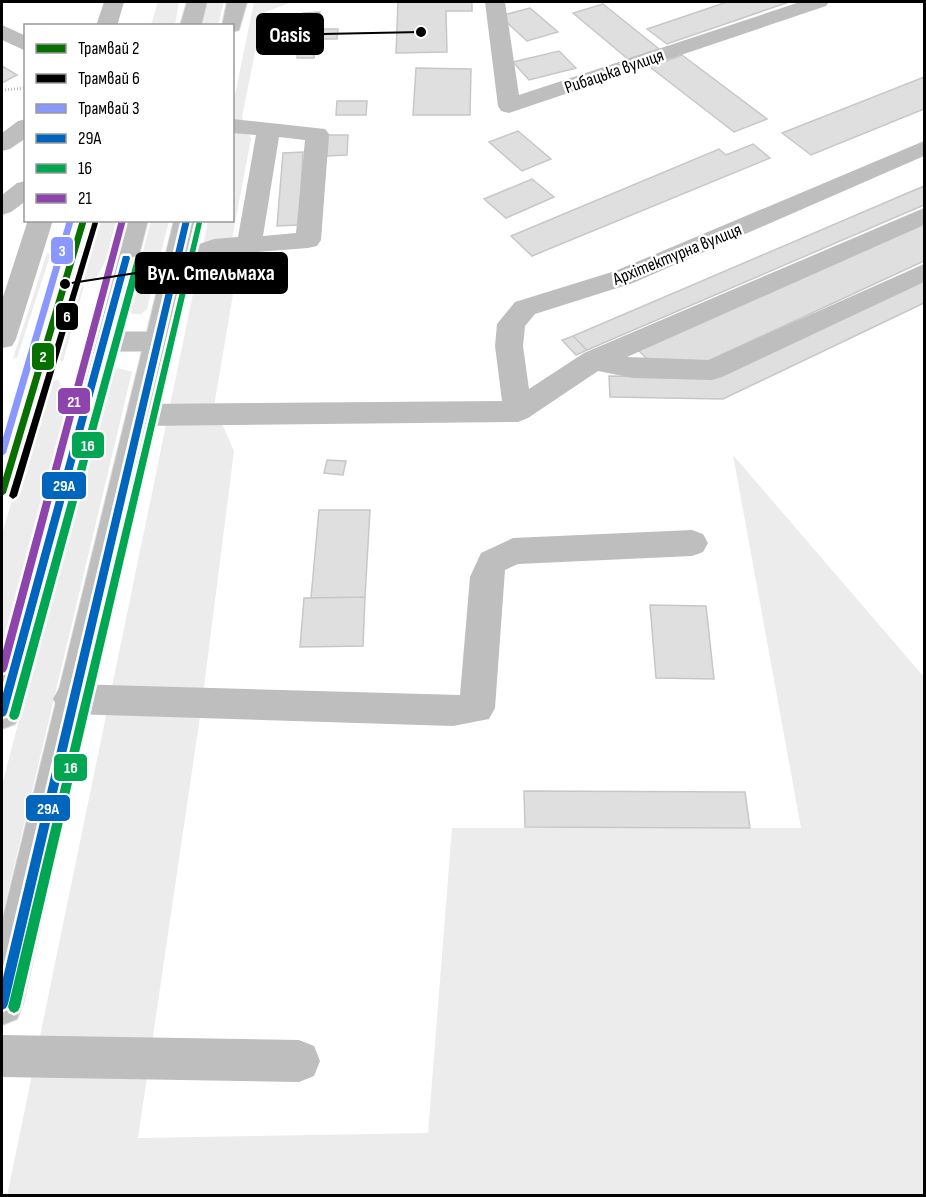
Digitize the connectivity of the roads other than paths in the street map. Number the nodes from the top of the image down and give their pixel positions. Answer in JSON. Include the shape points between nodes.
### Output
{"nodes":[{"id":1,"x":114,"y":2,"type":"edge"},
{"id":2,"x":197,"y":2,"type":"edge"},
{"id":3,"x":237,"y":2,"type":"edge"},
{"id":4,"x":495,"y":2,"type":"edge"},
{"id":5,"x":819,"y":2,"type":"edge"},
{"id":6,"x":107,"y":24,"type":"edge"},
{"id":7,"x":191,"y":24,"type":"edge"},
{"id":8,"x":232,"y":24,"type":"edge"},
{"id":9,"x":2,"y":31,"type":"edge"},
{"id":10,"x":24,"y":44,"type":"edge"},
{"id":11,"x":234,"y":126,"type":"edge"},
{"id":12,"x":24,"y":128,"type":"edge"},
{"id":13,"x":269,"y":129,"type":"junction"},
{"id":14,"x":2,"y":144,"type":"edge"},
{"id":15,"x":924,"y":148,"type":"edge"},
{"id":16,"x":2,"y":162,"type":"edge"},
{"id":17,"x":24,"y":177,"type":"edge"},
{"id":18,"x":24,"y":190,"type":"edge"},
{"id":19,"x":2,"y":207,"type":"edge"},
{"id":20,"x":924,"y":216,"type":"edge"},
{"id":21,"x":40,"y":222,"type":"edge"},
{"id":22,"x":135,"y":222,"type":"edge"},
{"id":23,"x":186,"y":222,"type":"edge"},
{"id":24,"x":249,"y":245,"type":"junction"},
{"id":25,"x":177,"y":261,"type":"junction"},
{"id":26,"x":924,"y":272,"type":"edge"},
{"id":27,"x":2,"y":339,"type":"edge"},
{"id":28,"x":157,"y":341,"type":"junction"},
{"id":29,"x":102,"y":342,"type":"junction"},
{"id":30,"x":594,"y":360,"type":"junction"},
{"id":31,"x":518,"y":411,"type":"junction"},
{"id":32,"x":141,"y":416,"type":"junction"},
{"id":33,"x":692,"y":543,"type":"dead end"},
{"id":34,"x":71,"y":699,"type":"junction"},
{"id":35,"x":2,"y":713,"type":"edge"},
{"id":36,"x":2,"y":1004,"type":"edge"},
{"id":37,"x":2,"y":1056,"type":"edge"},
{"id":38,"x":298,"y":1061,"type":"dead end"}],
"edges":[{"from":1,"to":6,"type":"main road"},
{"from":2,"to":7,"type":"main road"},
{"from":3,"to":8,"type":"main road"},
{"from":4,"to":5,"type":"main road","name":"Рибацька вулиця","via":[[509,106]]},
{"from":9,"to":10,"type":"main road"},
{"from":11,"to":13,"type":"main road"},
{"from":12,"to":14,"type":"main road"},
{"from":13,"to":24,"type":"main road"},
{"from":13,"to":24,"type":"main road","via":[[317,134],[308,240]]},
{"from":15,"to":31,"type":"main road","name":"Архітектурна вулиця","via":[[624,277],[525,308],[512,324],[509,346]]},
{"from":16,"to":17,"type":"main road"},
{"from":18,"to":19,"type":"main road"},
{"from":20,"to":30,"type":"main road"},
{"from":21,"to":27,"type":"main road"},
{"from":22,"to":29,"type":"main road"},
{"from":23,"to":25,"type":"main road"},
{"from":24,"to":25,"type":"main road","via":[[214,247]]},
{"from":25,"to":28,"type":"main road"},
{"from":26,"to":30,"type":"main road","via":[[712,370],[633,368]]},
{"from":28,"to":29,"type":"main road"},
{"from":28,"to":32,"type":"main road"},
{"from":29,"to":35,"type":"main road"},
{"from":30,"to":31,"type":"main road"},
{"from":31,"to":32,"type":"main road"},
{"from":32,"to":34,"type":"main road"},
{"from":33,"to":34,"type":"main road","via":[[513,551],[492,562],[486,577],[477,708],[453,711]]},
{"from":34,"to":36,"type":"main road"},
{"from":37,"to":38,"type":"main road"}]}
